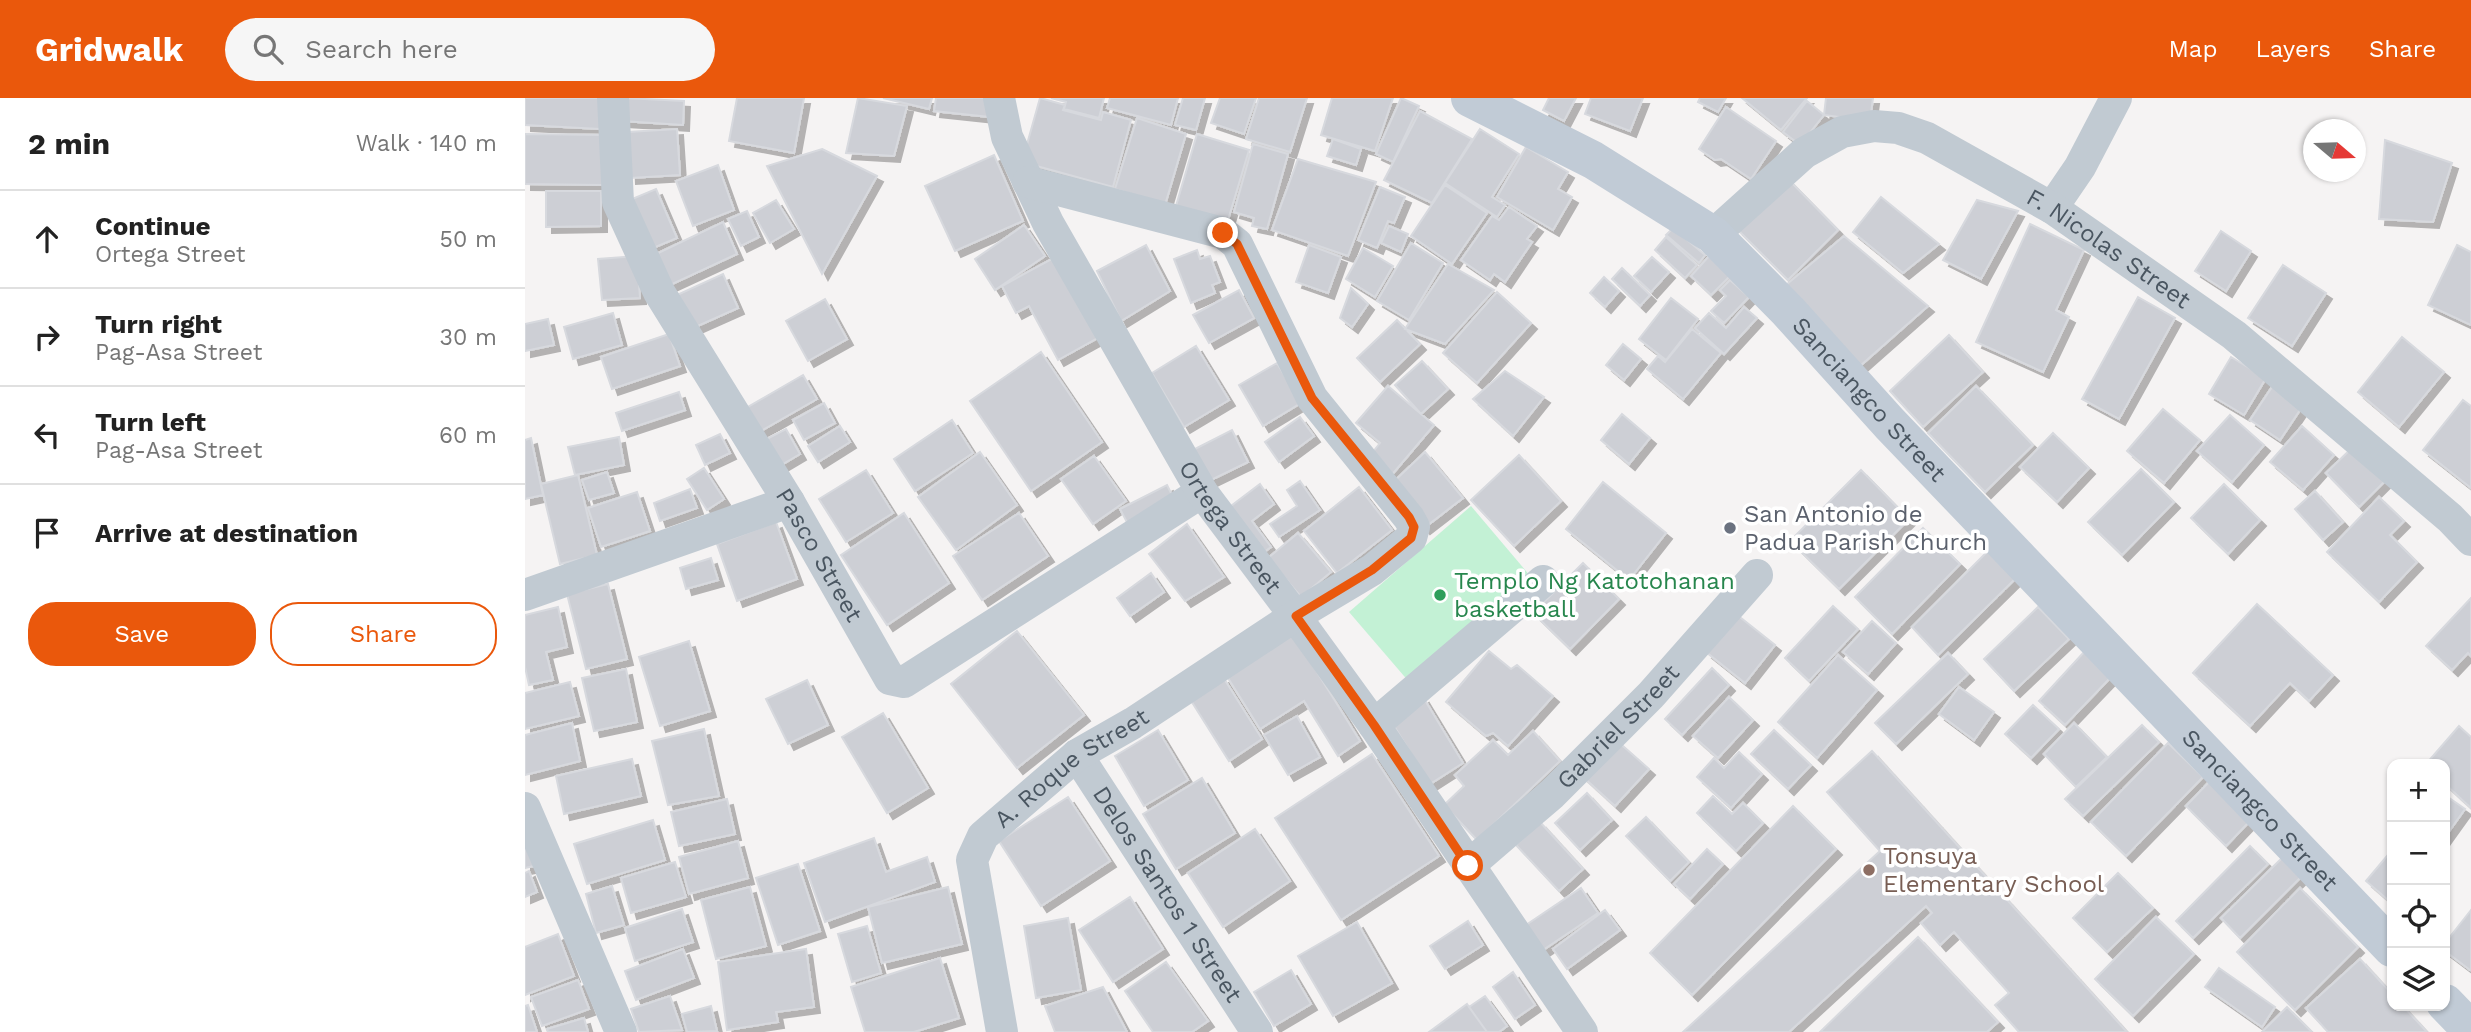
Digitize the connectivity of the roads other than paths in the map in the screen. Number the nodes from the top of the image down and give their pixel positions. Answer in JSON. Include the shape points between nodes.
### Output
{"nodes":[{"id":1,"x":613,"y":98,"type":"edge"},
{"id":2,"x":999,"y":98,"type":"edge"},
{"id":3,"x":1470,"y":98,"type":"edge"},
{"id":4,"x":2116,"y":98,"type":"edge"},
{"id":5,"x":1028,"y":182,"type":"junction"},
{"id":6,"x":2052,"y":208,"type":"junction"},
{"id":7,"x":1713,"y":235,"type":"junction"},
{"id":8,"x":1202,"y":492,"type":"junction"},
{"id":9,"x":789,"y":502,"type":"junction"},
{"id":10,"x":2464,"y":523,"type":"edge"},
{"id":11,"x":1757,"y":575,"type":"dead end"},
{"id":12,"x":1542,"y":581,"type":"dead end"},
{"id":13,"x":525,"y":595,"type":"edge"},
{"id":14,"x":1296,"y":616,"type":"junction"},
{"id":15,"x":1374,"y":725,"type":"junction"},
{"id":16,"x":1077,"y":755,"type":"junction"},
{"id":17,"x":525,"y":808,"type":"edge"},
{"id":18,"x":1468,"y":866,"type":"junction"},
{"id":19,"x":2387,"y":943,"type":"edge"},
{"id":20,"x":2450,"y":1008,"type":"edge"},
{"id":21,"x":2471,"y":1030,"type":"edge"},
{"id":22,"x":621,"y":1032,"type":"edge"},
{"id":23,"x":1002,"y":1032,"type":"edge"},
{"id":24,"x":1257,"y":1032,"type":"edge"},
{"id":25,"x":1583,"y":1032,"type":"edge"}],
"edges":[{"from":1,"to":9,"type":"street","name":"Pasco Street","via":[[618,202],[659,292]]},
{"from":2,"to":5,"type":"street","name":"Ortega Street","via":[[1007,137]]},
{"from":3,"to":7,"type":"main road","name":"Sanciangco Street","via":[[1593,160]]},
{"from":4,"to":6,"type":"street","via":[[2080,167]]},
{"from":5,"to":8,"type":"street","name":"Ortega Street"},
{"from":5,"to":14,"type":"street","name":"A. Roque Street","via":[[1223,233],[1237,244],[1312,398],[1409,517],[1414,527],[1411,538],[1372,570]]},
{"from":6,"to":7,"type":"street","name":"F. Nicolas Street","via":[[1927,138],[1874,126],[1842,132],[1804,153]]},
{"from":6,"to":10,"type":"street","name":"F. Nicolas Street","via":[[2234,335]]},
{"from":7,"to":19,"type":"main road","name":"Sanciangco Street"},
{"from":8,"to":9,"type":"street","name":"Pasco Street","via":[[904,682],[890,679]]},
{"from":8,"to":14,"type":"street","name":"Ortega Street"},
{"from":9,"to":13,"type":"street"},
{"from":11,"to":18,"type":"street","name":"Gabriel Street","via":[[1651,695],[1552,794]]},
{"from":12,"to":15,"type":"street"},
{"from":14,"to":15,"type":"street","name":"Ortega Street"},
{"from":14,"to":16,"type":"street","name":"A. Roque Street"},
{"from":15,"to":18,"type":"street","name":"Ortega Street"},
{"from":16,"to":23,"type":"street","name":"A. Roque Street","via":[[983,836],[972,860]]},
{"from":16,"to":24,"type":"street","name":"Delos Santos 1 Street"},
{"from":17,"to":22,"type":"street"},
{"from":18,"to":25,"type":"street","name":"Ortega Street"},
{"from":20,"to":21,"type":"main road"}]}
